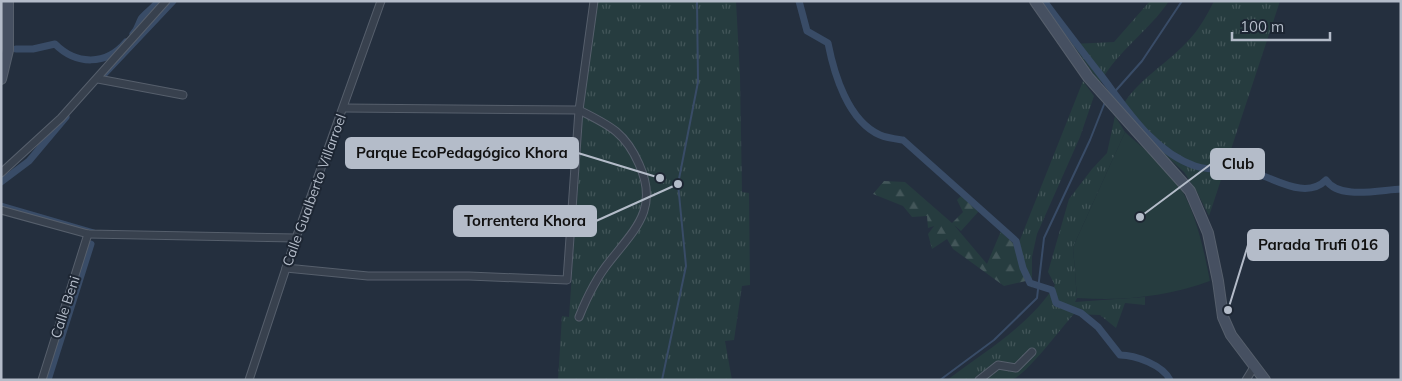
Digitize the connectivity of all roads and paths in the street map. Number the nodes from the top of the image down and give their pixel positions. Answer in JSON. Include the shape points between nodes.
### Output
{"nodes":[{"id":1,"x":8,"y":1,"type":"edge"},
{"id":2,"x":166,"y":1,"type":"edge"},
{"id":3,"x":381,"y":1,"type":"edge"},
{"id":4,"x":594,"y":1,"type":"edge"},
{"id":5,"x":1035,"y":1,"type":"edge"},
{"id":6,"x":5,"y":50,"type":"edge"},
{"id":7,"x":1,"y":78,"type":"edge"},
{"id":8,"x":98,"y":79,"type":"junction"},
{"id":9,"x":183,"y":95,"type":"dead end"},
{"id":10,"x":344,"y":108,"type":"junction"},
{"id":11,"x":579,"y":110,"type":"junction"},
{"id":12,"x":1,"y":172,"type":"edge"},
{"id":13,"x":1,"y":210,"type":"edge"},
{"id":14,"x":88,"y":234,"type":"junction"},
{"id":15,"x":296,"y":238,"type":"junction"},
{"id":16,"x":286,"y":268,"type":"junction"},
{"id":17,"x":579,"y":317,"type":"dead end"},
{"id":18,"x":1032,"y":352,"type":"dead end"},
{"id":19,"x":1254,"y":367,"type":"junction"},
{"id":20,"x":42,"y":380,"type":"edge"},
{"id":21,"x":248,"y":380,"type":"edge"},
{"id":22,"x":979,"y":380,"type":"edge"},
{"id":23,"x":1246,"y":380,"type":"edge"},
{"id":24,"x":1265,"y":380,"type":"edge"}],
"edges":[{"from":1,"to":6,"type":"street"},
{"from":2,"to":8,"type":"street"},
{"from":3,"to":10,"type":"street","name":"Calle Gualberto Villarroel"},
{"from":4,"to":11,"type":"street"},
{"from":5,"to":19,"type":"street","via":[[1106,99],[1190,191],[1208,233],[1223,317],[1231,335]]},
{"from":6,"to":7,"type":"street"},
{"from":8,"to":9,"type":"street"},
{"from":8,"to":12,"type":"street","via":[[61,118]]},
{"from":10,"to":11,"type":"street"},
{"from":10,"to":15,"type":"street","name":"Calle Gualberto Villarroel"},
{"from":11,"to":16,"type":"street","via":[[567,280],[376,276]]},
{"from":11,"to":17,"type":"street","via":[[626,138],[646,179],[648,200],[642,220],[590,289]]},
{"from":13,"to":14,"type":"street"},
{"from":14,"to":15,"type":"street"},
{"from":14,"to":20,"type":"street","name":"Calle Beni"},
{"from":15,"to":16,"type":"street","name":"Calle Gualberto Villarroel"},
{"from":16,"to":21,"type":"street","name":"Calle Gualberto Villarroel"},
{"from":18,"to":22,"type":"street","via":[[1016,368],[998,365]]},
{"from":19,"to":23,"type":"street"},
{"from":19,"to":24,"type":"street"}]}
